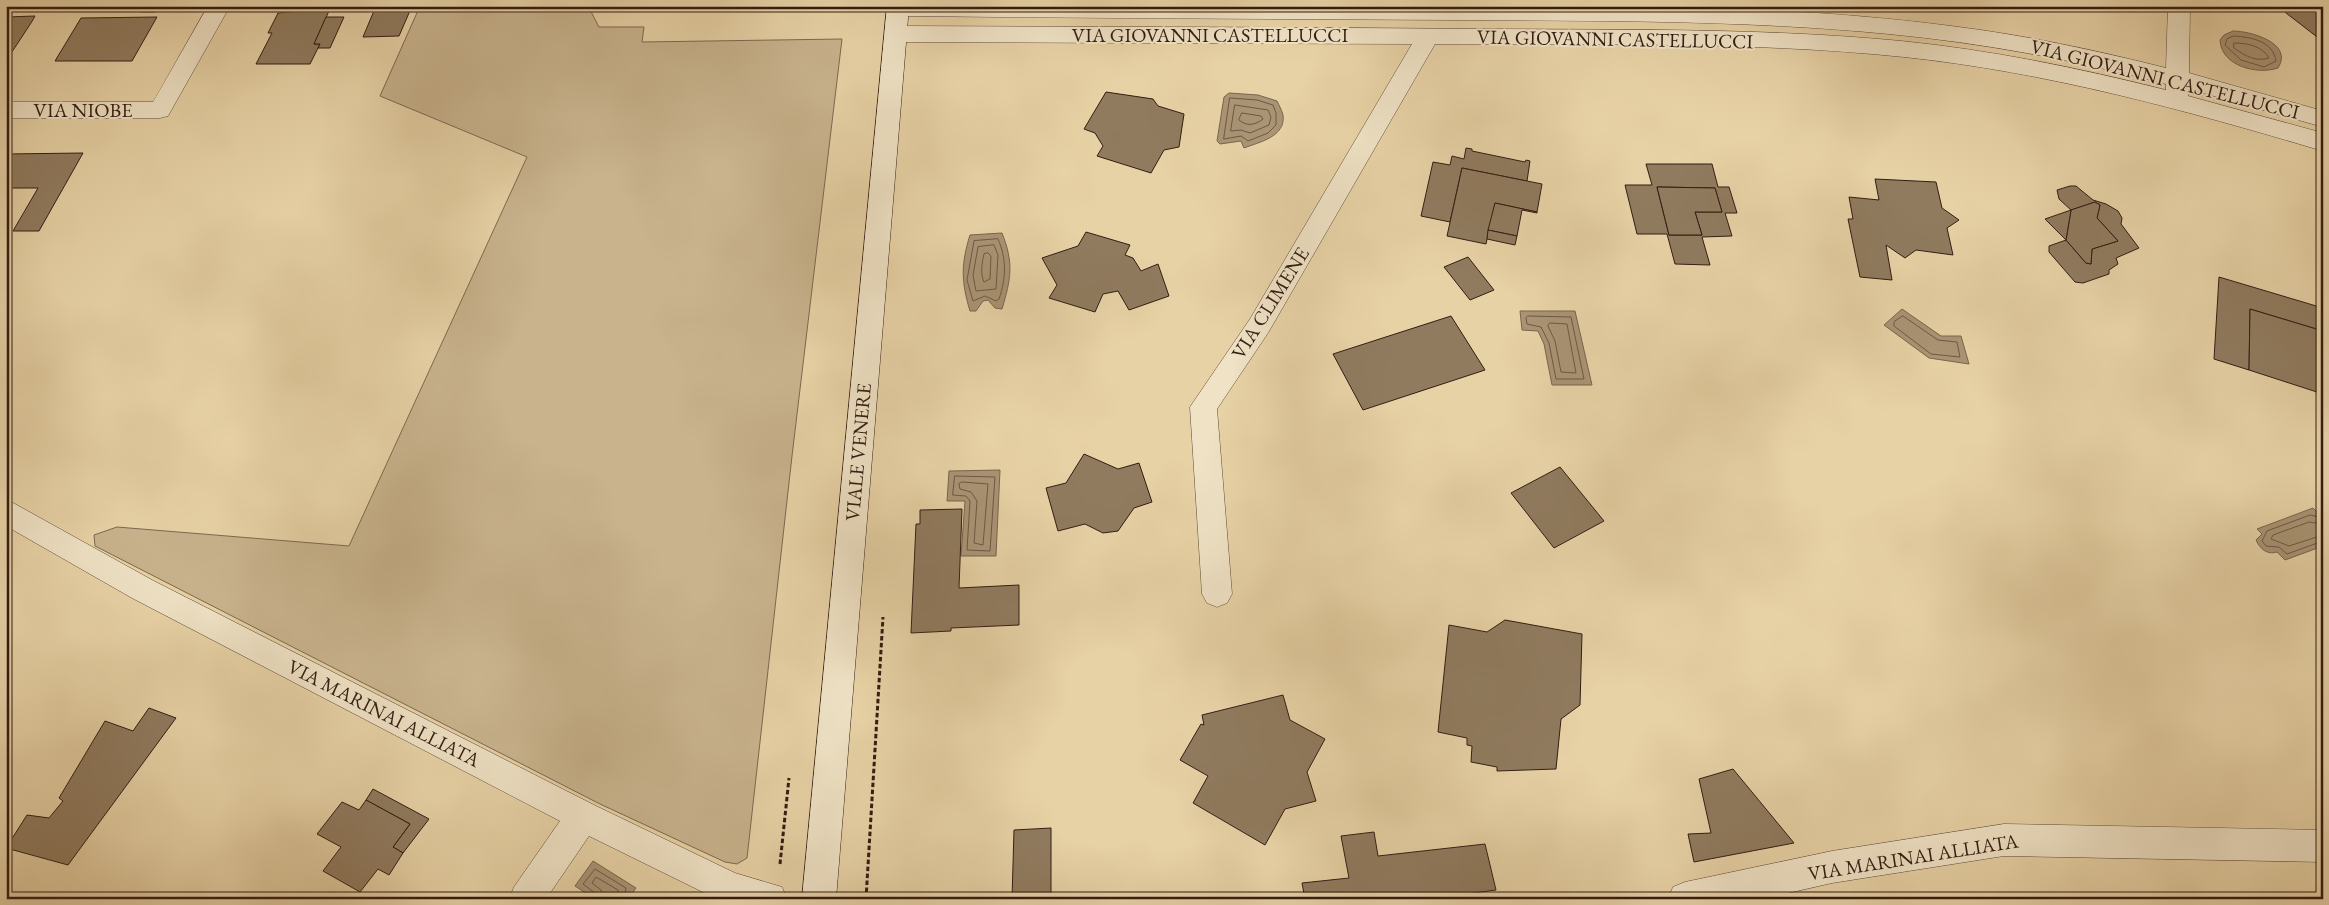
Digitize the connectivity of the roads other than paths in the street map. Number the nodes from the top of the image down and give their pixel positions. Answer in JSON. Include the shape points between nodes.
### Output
{"nodes":[{"id":1,"x":219,"y":6,"type":"edge"},
{"id":2,"x":2179,"y":6,"type":"edge"},
{"id":3,"x":1299,"y":9,"type":"edge"},
{"id":4,"x":1592,"y":10,"type":"edge"},
{"id":5,"x":897,"y":17,"type":"edge"},
{"id":6,"x":1300,"y":35,"type":"junction"},
{"id":7,"x":1428,"y":36,"type":"junction"},
{"id":8,"x":1597,"y":38,"type":"junction"},
{"id":9,"x":2178,"y":78,"type":"junction"},
{"id":10,"x":2177,"y":100,"type":"junction"},
{"id":11,"x":6,"y":110,"type":"edge"},
{"id":12,"x":2323,"y":119,"type":"edge"},
{"id":13,"x":2323,"y":142,"type":"edge"},
{"id":14,"x":6,"y":510,"type":"edge"},
{"id":15,"x":1217,"y":594,"type":"dead end"},
{"id":16,"x":583,"y":816,"type":"junction"},
{"id":17,"x":2323,"y":846,"type":"edge"},
{"id":18,"x":526,"y":899,"type":"edge"},
{"id":19,"x":770,"y":899,"type":"edge"},
{"id":20,"x":819,"y":899,"type":"edge"},
{"id":21,"x":1685,"y":899,"type":"edge"}],
"edges":[{"from":1,"to":11,"type":"street","name":"VIA NIOBE","via":[[160,110]]},
{"from":2,"to":9,"type":"street"},
{"from":3,"to":4,"type":"street","name":"VIA GIOVANNI CASTELLUCCI"},
{"from":3,"to":5,"type":"street","name":"VIA GIOVANNI CASTELLUCCI"},
{"from":3,"to":6,"type":"street"},
{"from":4,"to":8,"type":"street"},
{"from":4,"to":9,"type":"street","name":"VIA GIOVANNI CASTELLUCCI","via":[[1899,27],[2023,44]]},
{"from":5,"to":6,"type":"street","name":"VIA GIOVANNI CASTELLUCCI"},
{"from":5,"to":20,"type":"street","name":"VIALE VENERE"},
{"from":6,"to":7,"type":"street","name":"VIA GIOVANNI CASTELLUCCI"},
{"from":7,"to":8,"type":"street","name":"VIA GIOVANNI CASTELLUCCI"},
{"from":7,"to":15,"type":"street","name":"VIA CLIMENE","via":[[1259,326],[1203,407]]},
{"from":8,"to":10,"type":"street","name":"VIA GIOVANNI CASTELLUCCI","via":[[1804,43],[1954,55],[2098,80]]},
{"from":9,"to":10,"type":"street"},
{"from":9,"to":12,"type":"street","name":"VIA GIOVANNI CASTELLUCCI"},
{"from":10,"to":13,"type":"street","name":"VIA GIOVANNI CASTELLUCCI"},
{"from":14,"to":16,"type":"street","name":"VIA MARINAI ALLIATA","via":[[142,589]]},
{"from":16,"to":18,"type":"street"},
{"from":16,"to":19,"type":"street","name":"VIA MARINAI ALLIATA","via":[[731,888]]},
{"from":17,"to":21,"type":"street","name":"VIA MARINAI ALLIATA","via":[[2004,840],[1832,867]]}]}
